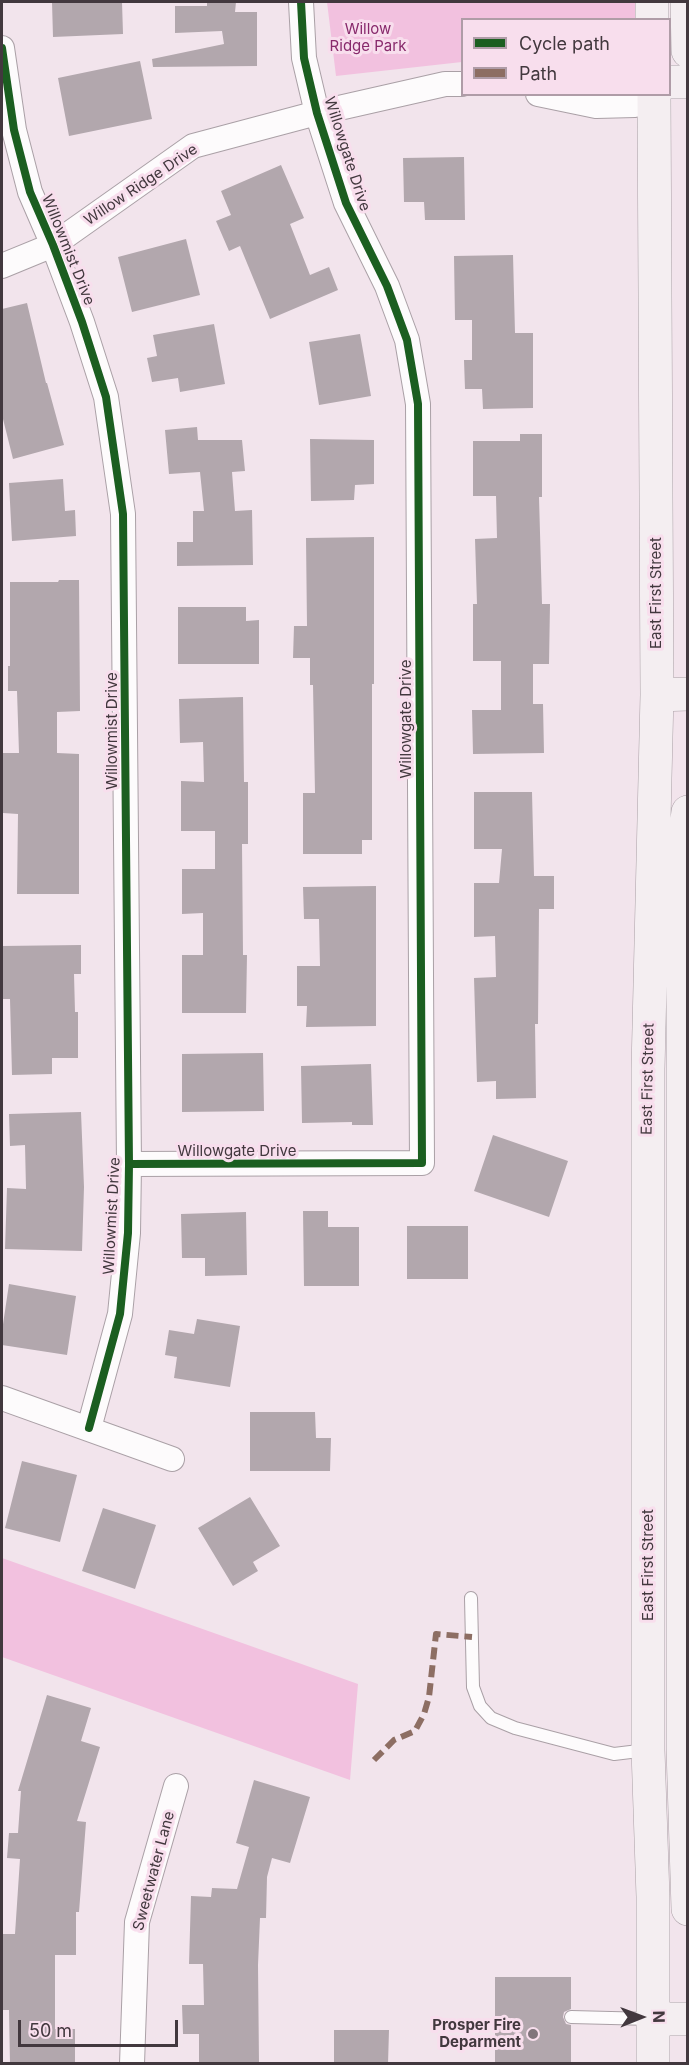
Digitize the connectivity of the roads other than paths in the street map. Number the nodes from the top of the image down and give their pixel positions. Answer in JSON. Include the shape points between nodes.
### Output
{"nodes":[{"id":1,"x":301,"y":2,"type":"edge"},
{"id":2,"x":652,"y":2,"type":"edge"},
{"id":3,"x":687,"y":2,"type":"edge"},
{"id":4,"x":652,"y":18,"type":"edge"},
{"id":5,"x":2,"y":48,"type":"edge"},
{"id":6,"x":687,"y":51,"type":"edge"},
{"id":7,"x":671,"y":82,"type":"edge"},
{"id":8,"x":687,"y":82,"type":"edge"},
{"id":9,"x":461,"y":84,"type":"edge"},
{"id":10,"x":548,"y":96,"type":"edge"},
{"id":11,"x":642,"y":96,"type":"edge"},
{"id":12,"x":654,"y":96,"type":"edge"},
{"id":13,"x":317,"y":113,"type":"junction"},
{"id":14,"x":53,"y":245,"type":"junction"},
{"id":15,"x":2,"y":266,"type":"edge"},
{"id":16,"x":672,"y":694,"type":"edge"},
{"id":17,"x":687,"y":812,"type":"edge"},
{"id":18,"x":648,"y":1069,"type":"junction"},
{"id":19,"x":686,"y":1069,"type":"edge"},
{"id":20,"x":129,"y":1164,"type":"junction"},
{"id":21,"x":2,"y":1398,"type":"edge"},
{"id":22,"x":648,"y":1420,"type":"junction"},
{"id":23,"x":686,"y":1421,"type":"edge"},
{"id":24,"x":89,"y":1428,"type":"junction"},
{"id":25,"x":172,"y":1459,"type":"dead end"},
{"id":26,"x":471,"y":1598,"type":"dead end"},
{"id":27,"x":683,"y":1749,"type":"junction"},
{"id":28,"x":648,"y":1750,"type":"junction"},
{"id":29,"x":176,"y":1786,"type":"dead end"},
{"id":30,"x":687,"y":1909,"type":"edge"},
{"id":31,"x":571,"y":2017,"type":"dead end"},
{"id":32,"x":653,"y":2019,"type":"junction"},
{"id":33,"x":687,"y":2019,"type":"edge"},
{"id":34,"x":132,"y":2064,"type":"edge"},
{"id":35,"x":653,"y":2064,"type":"edge"}],
"edges":[{"from":1,"to":13,"type":"street","name":"Willowgate Drive","via":[[304,58]]},
{"from":2,"to":4,"type":"main road"},
{"from":3,"to":6,"type":"main road"},
{"from":5,"to":14,"type":"street","name":"Willowmist Drive","via":[[19,150],[30,192]]},
{"from":7,"to":8,"type":"main road"},
{"from":9,"to":13,"type":"street","name":"Willow Ridge Drive","via":[[445,84]]},
{"from":10,"to":11,"type":"street","via":[[596,106],[635,105]]},
{"from":12,"to":16,"type":"main road","name":"East First Street"},
{"from":13,"to":14,"type":"street","name":"Willow Ridge Drive","via":[[194,146]]},
{"from":13,"to":20,"type":"street","name":"Willowgate Drive","via":[[346,203],[387,286],[408,340],[417,404],[422,1163]]},
{"from":14,"to":15,"type":"street","name":"Willow Ridge Drive"},
{"from":14,"to":20,"type":"street","name":"Willowmist Drive","via":[[106,397],[123,514]]},
{"from":16,"to":18,"type":"main road","name":"East First Street"},
{"from":17,"to":19,"type":"main road","via":[[683,848]]},
{"from":18,"to":19,"type":"street"},
{"from":18,"to":22,"type":"main road","name":"East First Street"},
{"from":19,"to":23,"type":"main road"},
{"from":20,"to":24,"type":"street","name":"Willowmist Drive","via":[[128,1233],[120,1314]]},
{"from":21,"to":24,"type":"street"},
{"from":22,"to":23,"type":"street"},
{"from":22,"to":28,"type":"main road","name":"East First Street"},
{"from":23,"to":27,"type":"main road"},
{"from":24,"to":25,"type":"street"},
{"from":26,"to":28,"type":"lane","via":[[473,1687],[480,1706],[491,1718],[614,1754]]},
{"from":27,"to":28,"type":"main road"},
{"from":27,"to":30,"type":"main road"},
{"from":28,"to":32,"type":"main road","name":"East First Street"},
{"from":29,"to":34,"type":"street","name":"Sweetwater Lane","via":[[137,1922]]},
{"from":31,"to":32,"type":"lane"},
{"from":32,"to":33,"type":"main road"},
{"from":32,"to":35,"type":"main road","name":"East First Street"}]}
